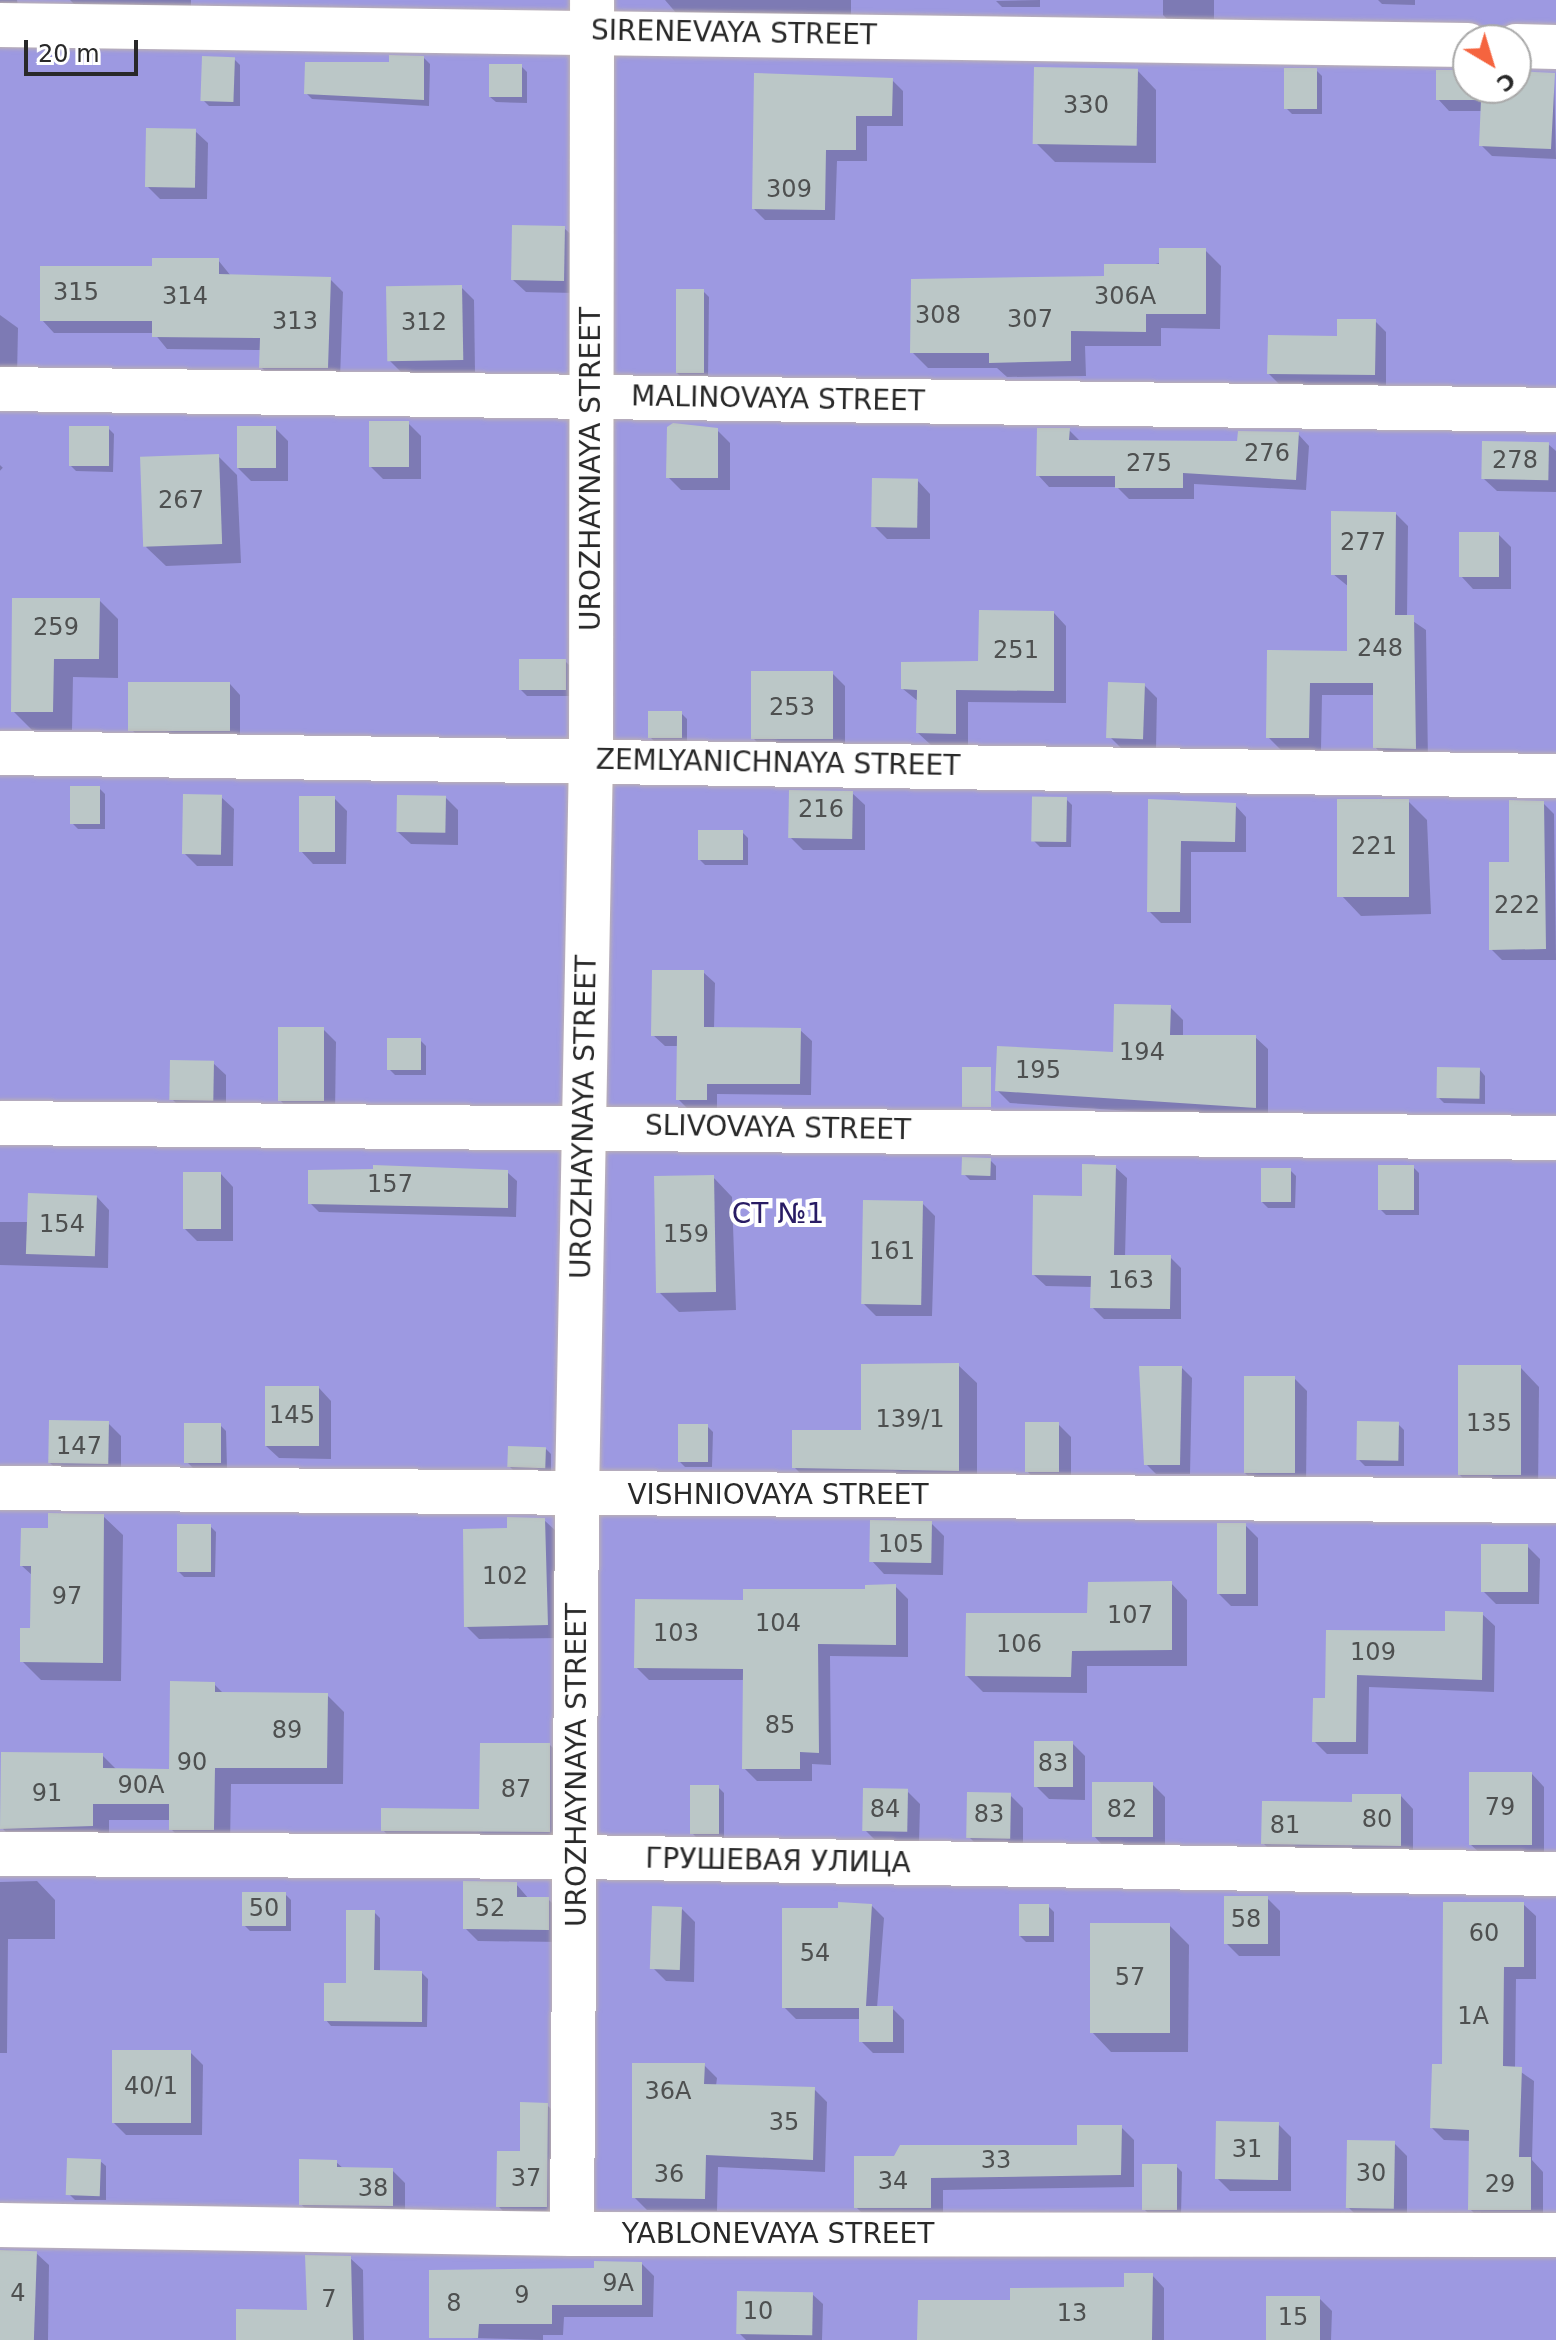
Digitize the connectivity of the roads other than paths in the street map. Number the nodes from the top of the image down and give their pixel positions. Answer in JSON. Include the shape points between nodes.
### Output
{"nodes":[{"id":1,"x":592,"y":15,"type":"edge"},
{"id":2,"x":0,"y":25,"type":"edge"},
{"id":3,"x":1452,"y":44,"type":"edge"},
{"id":4,"x":1532,"y":46,"type":"edge"},
{"id":5,"x":1556,"y":47,"type":"edge"},
{"id":6,"x":0,"y":389,"type":"edge"},
{"id":7,"x":590,"y":396,"type":"junction"},
{"id":8,"x":1556,"y":410,"type":"edge"},
{"id":9,"x":0,"y":753,"type":"edge"},
{"id":10,"x":591,"y":760,"type":"junction"},
{"id":11,"x":1556,"y":776,"type":"edge"},
{"id":12,"x":0,"y":1123,"type":"edge"},
{"id":13,"x":583,"y":1125,"type":"junction"},
{"id":14,"x":1556,"y":1138,"type":"edge"},
{"id":15,"x":0,"y":1488,"type":"edge"},
{"id":16,"x":577,"y":1493,"type":"junction"},
{"id":17,"x":1556,"y":1501,"type":"edge"},
{"id":18,"x":0,"y":1854,"type":"edge"},
{"id":19,"x":578,"y":1857,"type":"junction"},
{"id":20,"x":1556,"y":1874,"type":"edge"},
{"id":21,"x":0,"y":2225,"type":"edge"},
{"id":22,"x":572,"y":2234,"type":"junction"},
{"id":23,"x":1556,"y":2235,"type":"edge"}],
"edges":[{"from":1,"to":2,"type":"street","name":"SIRENEVAYA STREET"},
{"from":1,"to":3,"type":"street","name":"SIRENEVAYA STREET"},
{"from":1,"to":7,"type":"street","name":"UROZHAYNAYA STREET"},
{"from":4,"to":5,"type":"street"},
{"from":6,"to":7,"type":"street","name":"MALINOVAYA STREET"},
{"from":7,"to":8,"type":"street","name":"MALINOVAYA STREET"},
{"from":7,"to":10,"type":"street","name":"UROZHAYNAYA STREET"},
{"from":9,"to":10,"type":"street","name":"ZEMLYANICHNAYA STREET"},
{"from":10,"to":11,"type":"street","name":"ZEMLYANICHNAYA STREET"},
{"from":10,"to":13,"type":"street","name":"UROZHAYNAYA STREET"},
{"from":12,"to":13,"type":"street","name":"SLIVOVAYA STREET"},
{"from":13,"to":14,"type":"street","name":"SLIVOVAYA STREET"},
{"from":13,"to":16,"type":"street","name":"UROZHAYNAYA STREET"},
{"from":15,"to":16,"type":"street","name":"VISHNIOVAYA STREET"},
{"from":16,"to":17,"type":"street","name":"VISHNIOVAYA STREET"},
{"from":16,"to":19,"type":"street","name":"UROZHAYNAYA STREET"},
{"from":18,"to":19,"type":"street","name":"ГРУШЕВАЯ УЛИЦА"},
{"from":19,"to":20,"type":"street","name":"ГРУШЕВАЯ УЛИЦА"},
{"from":19,"to":22,"type":"street","name":"UROZHAYNAYA STREET"},
{"from":21,"to":22,"type":"street","name":"YABLONEVAYA STREET"},
{"from":22,"to":23,"type":"street","name":"YABLONEVAYA STREET"}]}
